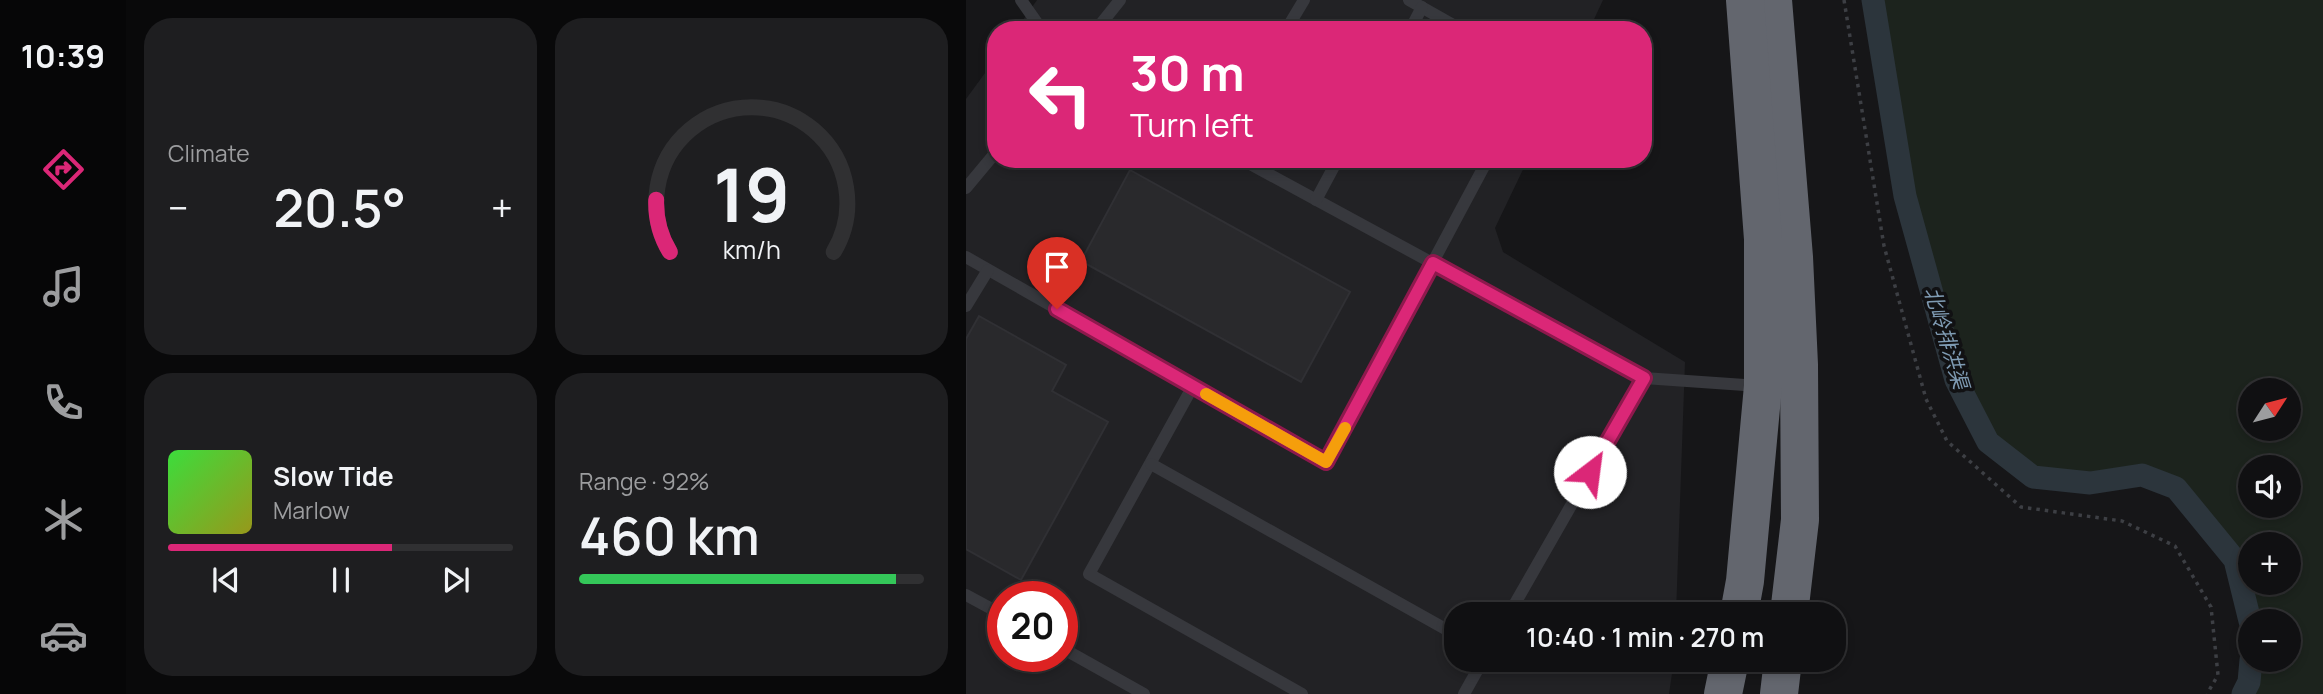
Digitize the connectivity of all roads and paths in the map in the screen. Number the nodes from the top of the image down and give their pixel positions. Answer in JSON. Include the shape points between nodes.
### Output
{"nodes":[{"id":1,"x":1120,"y":0,"type":"edge"},
{"id":2,"x":1304,"y":0,"type":"edge"},
{"id":3,"x":1409,"y":0,"type":"edge"},
{"id":4,"x":1745,"y":0,"type":"edge"},
{"id":5,"x":1773,"y":0,"type":"edge"},
{"id":6,"x":1844,"y":0,"type":"edge"},
{"id":7,"x":1022,"y":2,"type":"edge"},
{"id":8,"x":1422,"y":7,"type":"junction"},
{"id":9,"x":1036,"y":21,"type":"edge"},
{"id":10,"x":1103,"y":21,"type":"edge"},
{"id":11,"x":1291,"y":21,"type":"edge"},
{"id":12,"x":1415,"y":21,"type":"edge"},
{"id":13,"x":1446,"y":21,"type":"edge"},
{"id":14,"x":987,"y":163,"type":"edge"},
{"id":15,"x":1257,"y":168,"type":"edge"},
{"id":16,"x":1333,"y":168,"type":"edge"},
{"id":17,"x":1483,"y":168,"type":"edge"},
{"id":18,"x":966,"y":188,"type":"edge"},
{"id":19,"x":1316,"y":200,"type":"junction"},
{"id":20,"x":966,"y":257,"type":"edge"},
{"id":21,"x":1433,"y":263,"type":"junction"},
{"id":22,"x":988,"y":270,"type":"junction"},
{"id":23,"x":966,"y":306,"type":"edge"},
{"id":24,"x":1644,"y":378,"type":"junction"},
{"id":25,"x":1193,"y":386,"type":"junction"},
{"id":26,"x":1763,"y":386,"type":"junction"},
{"id":27,"x":1151,"y":464,"type":"junction"},
{"id":28,"x":966,"y":595,"type":"edge"},
{"id":29,"x":1516,"y":602,"type":"edge"},
{"id":30,"x":1741,"y":602,"type":"edge"},
{"id":31,"x":1790,"y":602,"type":"edge"},
{"id":32,"x":987,"y":606,"type":"edge"},
{"id":33,"x":1444,"y":628,"type":"edge"},
{"id":34,"x":1078,"y":657,"type":"edge"},
{"id":35,"x":1476,"y":672,"type":"edge"},
{"id":36,"x":1728,"y":672,"type":"edge"},
{"id":37,"x":1782,"y":672,"type":"edge"},
{"id":38,"x":1144,"y":694,"type":"edge"},
{"id":39,"x":1302,"y":694,"type":"edge"},
{"id":40,"x":1464,"y":694,"type":"edge"},
{"id":41,"x":1723,"y":694,"type":"edge"},
{"id":42,"x":1779,"y":694,"type":"edge"},
{"id":43,"x":2207,"y":694,"type":"edge"}],
"edges":[{"from":1,"to":10,"type":"lane"},
{"from":2,"to":11,"type":"lane"},
{"from":3,"to":8,"type":"lane"},
{"from":4,"to":26,"type":"highway","via":[[1763,239]]},
{"from":5,"to":31,"type":"highway","via":[[1799,365],[1800,520]]},
{"from":6,"to":43,"type":"path","via":[[1884,246],[1926,399],[1947,441],[2021,507],[2122,521],[2175,546],[2211,607],[2218,675]]},
{"from":7,"to":9,"type":"lane"},
{"from":8,"to":12,"type":"lane"},
{"from":8,"to":13,"type":"lane"},
{"from":14,"to":18,"type":"lane"},
{"from":15,"to":19,"type":"lane"},
{"from":16,"to":19,"type":"lane"},
{"from":17,"to":21,"type":"lane"},
{"from":19,"to":21,"type":"lane"},
{"from":20,"to":22,"type":"lane"},
{"from":21,"to":24,"type":"lane"},
{"from":21,"to":25,"type":"lane","via":[[1326,462]]},
{"from":22,"to":23,"type":"lane"},
{"from":22,"to":25,"type":"lane"},
{"from":24,"to":26,"type":"lane"},
{"from":24,"to":29,"type":"lane"},
{"from":25,"to":27,"type":"lane"},
{"from":26,"to":30,"type":"highway"},
{"from":27,"to":33,"type":"lane"},
{"from":27,"to":39,"type":"lane","via":[[1089,574]]},
{"from":28,"to":32,"type":"lane"},
{"from":34,"to":38,"type":"lane"},
{"from":35,"to":40,"type":"lane"},
{"from":36,"to":41,"type":"highway"},
{"from":37,"to":42,"type":"highway"}]}
